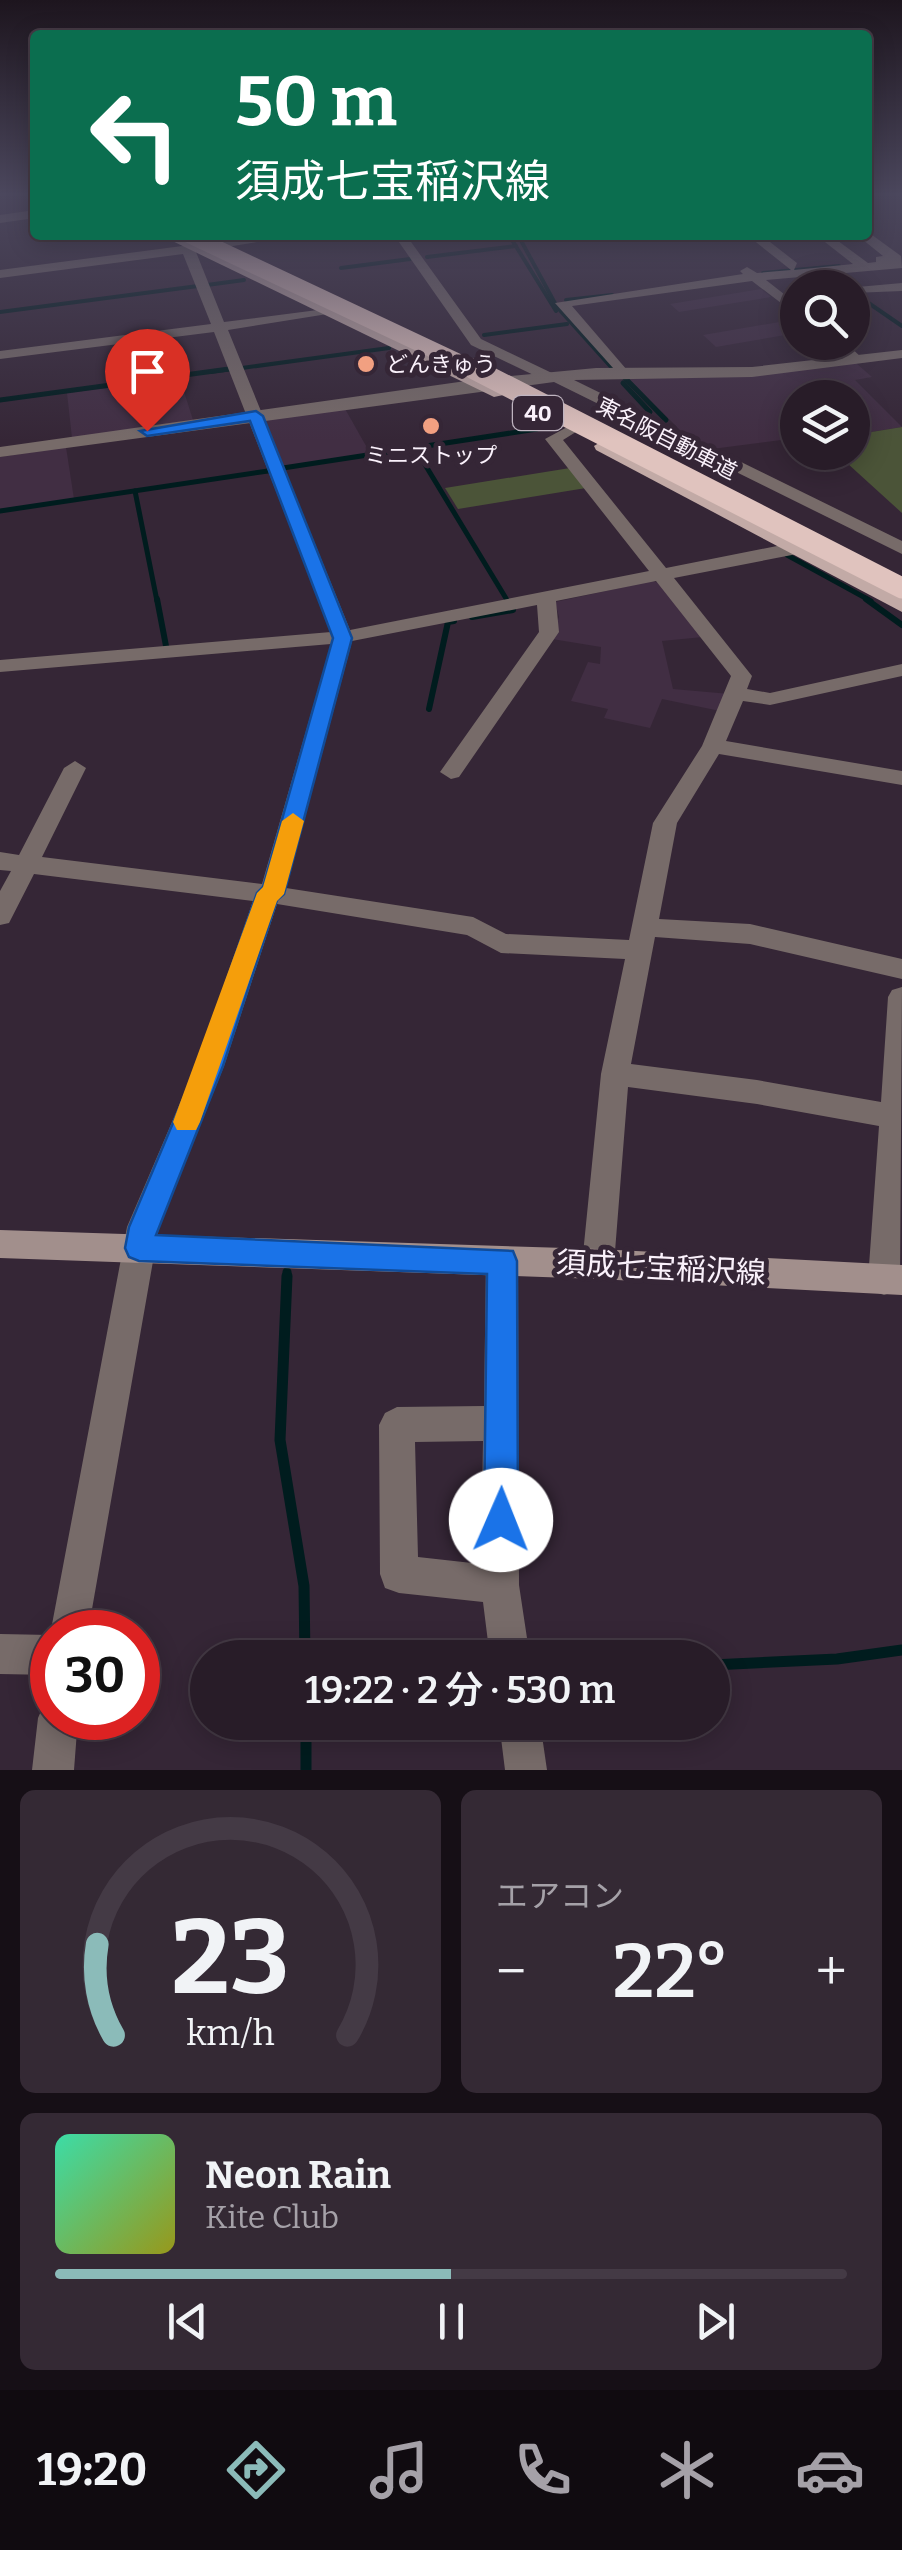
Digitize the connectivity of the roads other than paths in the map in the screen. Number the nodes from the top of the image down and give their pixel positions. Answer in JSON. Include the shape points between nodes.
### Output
{"nodes":[{"id":1,"x":196,"y":276,"type":"edge"},
{"id":2,"x":252,"y":276,"type":"edge"},
{"id":3,"x":255,"y":276,"type":"edge"},
{"id":4,"x":305,"y":276,"type":"edge"},
{"id":5,"x":429,"y":276,"type":"edge"},
{"id":6,"x":769,"y":276,"type":"edge"},
{"id":7,"x":754,"y":277,"type":"junction"},
{"id":8,"x":902,"y":285,"type":"edge"},
{"id":9,"x":870,"y":287,"type":"edge"},
{"id":10,"x":776,"y":294,"type":"junction"},
{"id":11,"x":780,"y":294,"type":"edge"},
{"id":12,"x":780,"y":297,"type":"edge"},
{"id":13,"x":333,"y":312,"type":"junction"},
{"id":14,"x":219,"y":326,"type":"junction"},
{"id":15,"x":902,"y":354,"type":"edge"},
{"id":16,"x":0,"y":355,"type":"edge"},
{"id":17,"x":870,"y":358,"type":"edge"},
{"id":18,"x":856,"y":360,"type":"edge"},
{"id":19,"x":622,"y":373,"type":"junction"},
{"id":20,"x":553,"y":377,"type":"junction"},
{"id":21,"x":480,"y":384,"type":"junction"},
{"id":22,"x":256,"y":416,"type":"junction"},
{"id":23,"x":571,"y":430,"type":"junction"},
{"id":24,"x":0,"y":452,"type":"edge"},
{"id":25,"x":797,"y":548,"type":"junction"},
{"id":26,"x":902,"y":548,"type":"edge"},
{"id":27,"x":902,"y":567,"type":"edge"},
{"id":28,"x":664,"y":574,"type":"junction"},
{"id":29,"x":902,"y":588,"type":"edge"},
{"id":30,"x":546,"y":598,"type":"junction"},
{"id":31,"x":902,"y":606,"type":"edge"},
{"id":32,"x":342,"y":638,"type":"junction"},
{"id":33,"x":0,"y":666,"type":"edge"},
{"id":34,"x":902,"y":670,"type":"edge"},
{"id":35,"x":736,"y":692,"type":"junction"},
{"id":36,"x":713,"y":746,"type":"junction"},
{"id":37,"x":75,"y":768,"type":"dead end"},
{"id":38,"x":451,"y":772,"type":"dead end"},
{"id":39,"x":902,"y":778,"type":"edge"},
{"id":40,"x":0,"y":861,"type":"edge"},
{"id":41,"x":26,"y":864,"type":"junction"},
{"id":42,"x":270,"y":894,"type":"junction"},
{"id":43,"x":0,"y":916,"type":"edge"},
{"id":44,"x":640,"y":939,"type":"junction"},
{"id":45,"x":902,"y":970,"type":"edge"},
{"id":46,"x":902,"y":997,"type":"edge"},
{"id":47,"x":615,"y":1074,"type":"junction"},
{"id":48,"x":895,"y":1117,"type":"junction"},
{"id":49,"x":0,"y":1244,"type":"edge"},
{"id":50,"x":139,"y":1248,"type":"junction"},
{"id":51,"x":502,"y":1261,"type":"junction"},
{"id":52,"x":598,"y":1264,"type":"junction"},
{"id":53,"x":893,"y":1280,"type":"edge"},
{"id":54,"x":502,"y":1423,"type":"junction"},
{"id":55,"x":500,"y":1585,"type":"junction"},
{"id":56,"x":72,"y":1610,"type":"edge"},
{"id":57,"x":508,"y":1640,"type":"edge"},
{"id":58,"x":0,"y":1654,"type":"edge"},
{"id":59,"x":30,"y":1654,"type":"edge"},
{"id":60,"x":56,"y":1740,"type":"edge"},
{"id":61,"x":522,"y":1740,"type":"edge"},
{"id":62,"x":53,"y":1770,"type":"edge"},
{"id":63,"x":526,"y":1770,"type":"edge"}],
"edges":[{"from":1,"to":14,"type":"street"},
{"from":2,"to":13,"type":"main road","number":"40"},
{"from":3,"to":29,"type":"highway","name":"東名阪自動車道","bridge":true,"via":[[516,389]]},
{"from":4,"to":27,"type":"highway","name":"東名阪自動車道","via":[[555,392]]},
{"from":5,"to":20,"type":"street","via":[[476,342]]},
{"from":6,"to":7,"type":"street"},
{"from":7,"to":10,"type":"street"},
{"from":7,"to":19,"type":"street","via":[[562,303]]},
{"from":8,"to":9,"type":"street"},
{"from":10,"to":11,"type":"street"},
{"from":10,"to":12,"type":"street"},
{"from":13,"to":14,"type":"street"},
{"from":13,"to":21,"type":"main road","number":"40"},
{"from":14,"to":16,"type":"street"},
{"from":14,"to":22,"type":"street"},
{"from":15,"to":17,"type":"street"},
{"from":18,"to":19,"type":"street","via":[[728,374]]},
{"from":19,"to":20,"type":"street"},
{"from":20,"to":21,"type":"street"},
{"from":20,"to":26,"type":"street"},
{"from":21,"to":22,"type":"street"},
{"from":21,"to":23,"type":"main road","number":"40"},
{"from":22,"to":24,"type":"street"},
{"from":22,"to":32,"type":"street"},
{"from":23,"to":25,"type":"main road","number":"40"},
{"from":23,"to":28,"type":"street","via":[[554,440]]},
{"from":25,"to":28,"type":"street"},
{"from":25,"to":31,"type":"main road","number":"40"},
{"from":28,"to":30,"type":"street"},
{"from":28,"to":35,"type":"street","via":[[685,610],[742,676]]},
{"from":30,"to":32,"type":"street"},
{"from":30,"to":38,"type":"street","via":[[549,632]]},
{"from":32,"to":33,"type":"street"},
{"from":32,"to":42,"type":"street"},
{"from":34,"to":35,"type":"street","via":[[770,699]]},
{"from":35,"to":36,"type":"street"},
{"from":36,"to":39,"type":"street"},
{"from":36,"to":44,"type":"street","via":[[665,823]]},
{"from":37,"to":41,"type":"street"},
{"from":40,"to":41,"type":"street"},
{"from":41,"to":42,"type":"street"},
{"from":41,"to":43,"type":"street"},
{"from":42,"to":44,"type":"street","via":[[473,926],[501,943]]},
{"from":42,"to":50,"type":"street"},
{"from":44,"to":45,"type":"street","via":[[750,934]]},
{"from":44,"to":47,"type":"street"},
{"from":46,"to":48,"type":"street"},
{"from":47,"to":48,"type":"street"},
{"from":47,"to":52,"type":"street"},
{"from":48,"to":53,"type":"street"},
{"from":49,"to":50,"type":"main road","name":"須成七宝稲沢線"},
{"from":50,"to":51,"type":"main road","name":"須成七宝稲沢線"},
{"from":50,"to":56,"type":"street"},
{"from":51,"to":52,"type":"main road","name":"須成七宝稲沢線"},
{"from":51,"to":54,"type":"street"},
{"from":52,"to":53,"type":"main road","name":"須成七宝稲沢線"},
{"from":54,"to":55,"type":"street"},
{"from":54,"to":55,"type":"street","via":[[397,1425],[400,1574]]},
{"from":55,"to":57,"type":"street"},
{"from":58,"to":59,"type":"street"},
{"from":60,"to":62,"type":"street"},
{"from":61,"to":63,"type":"street"}]}
